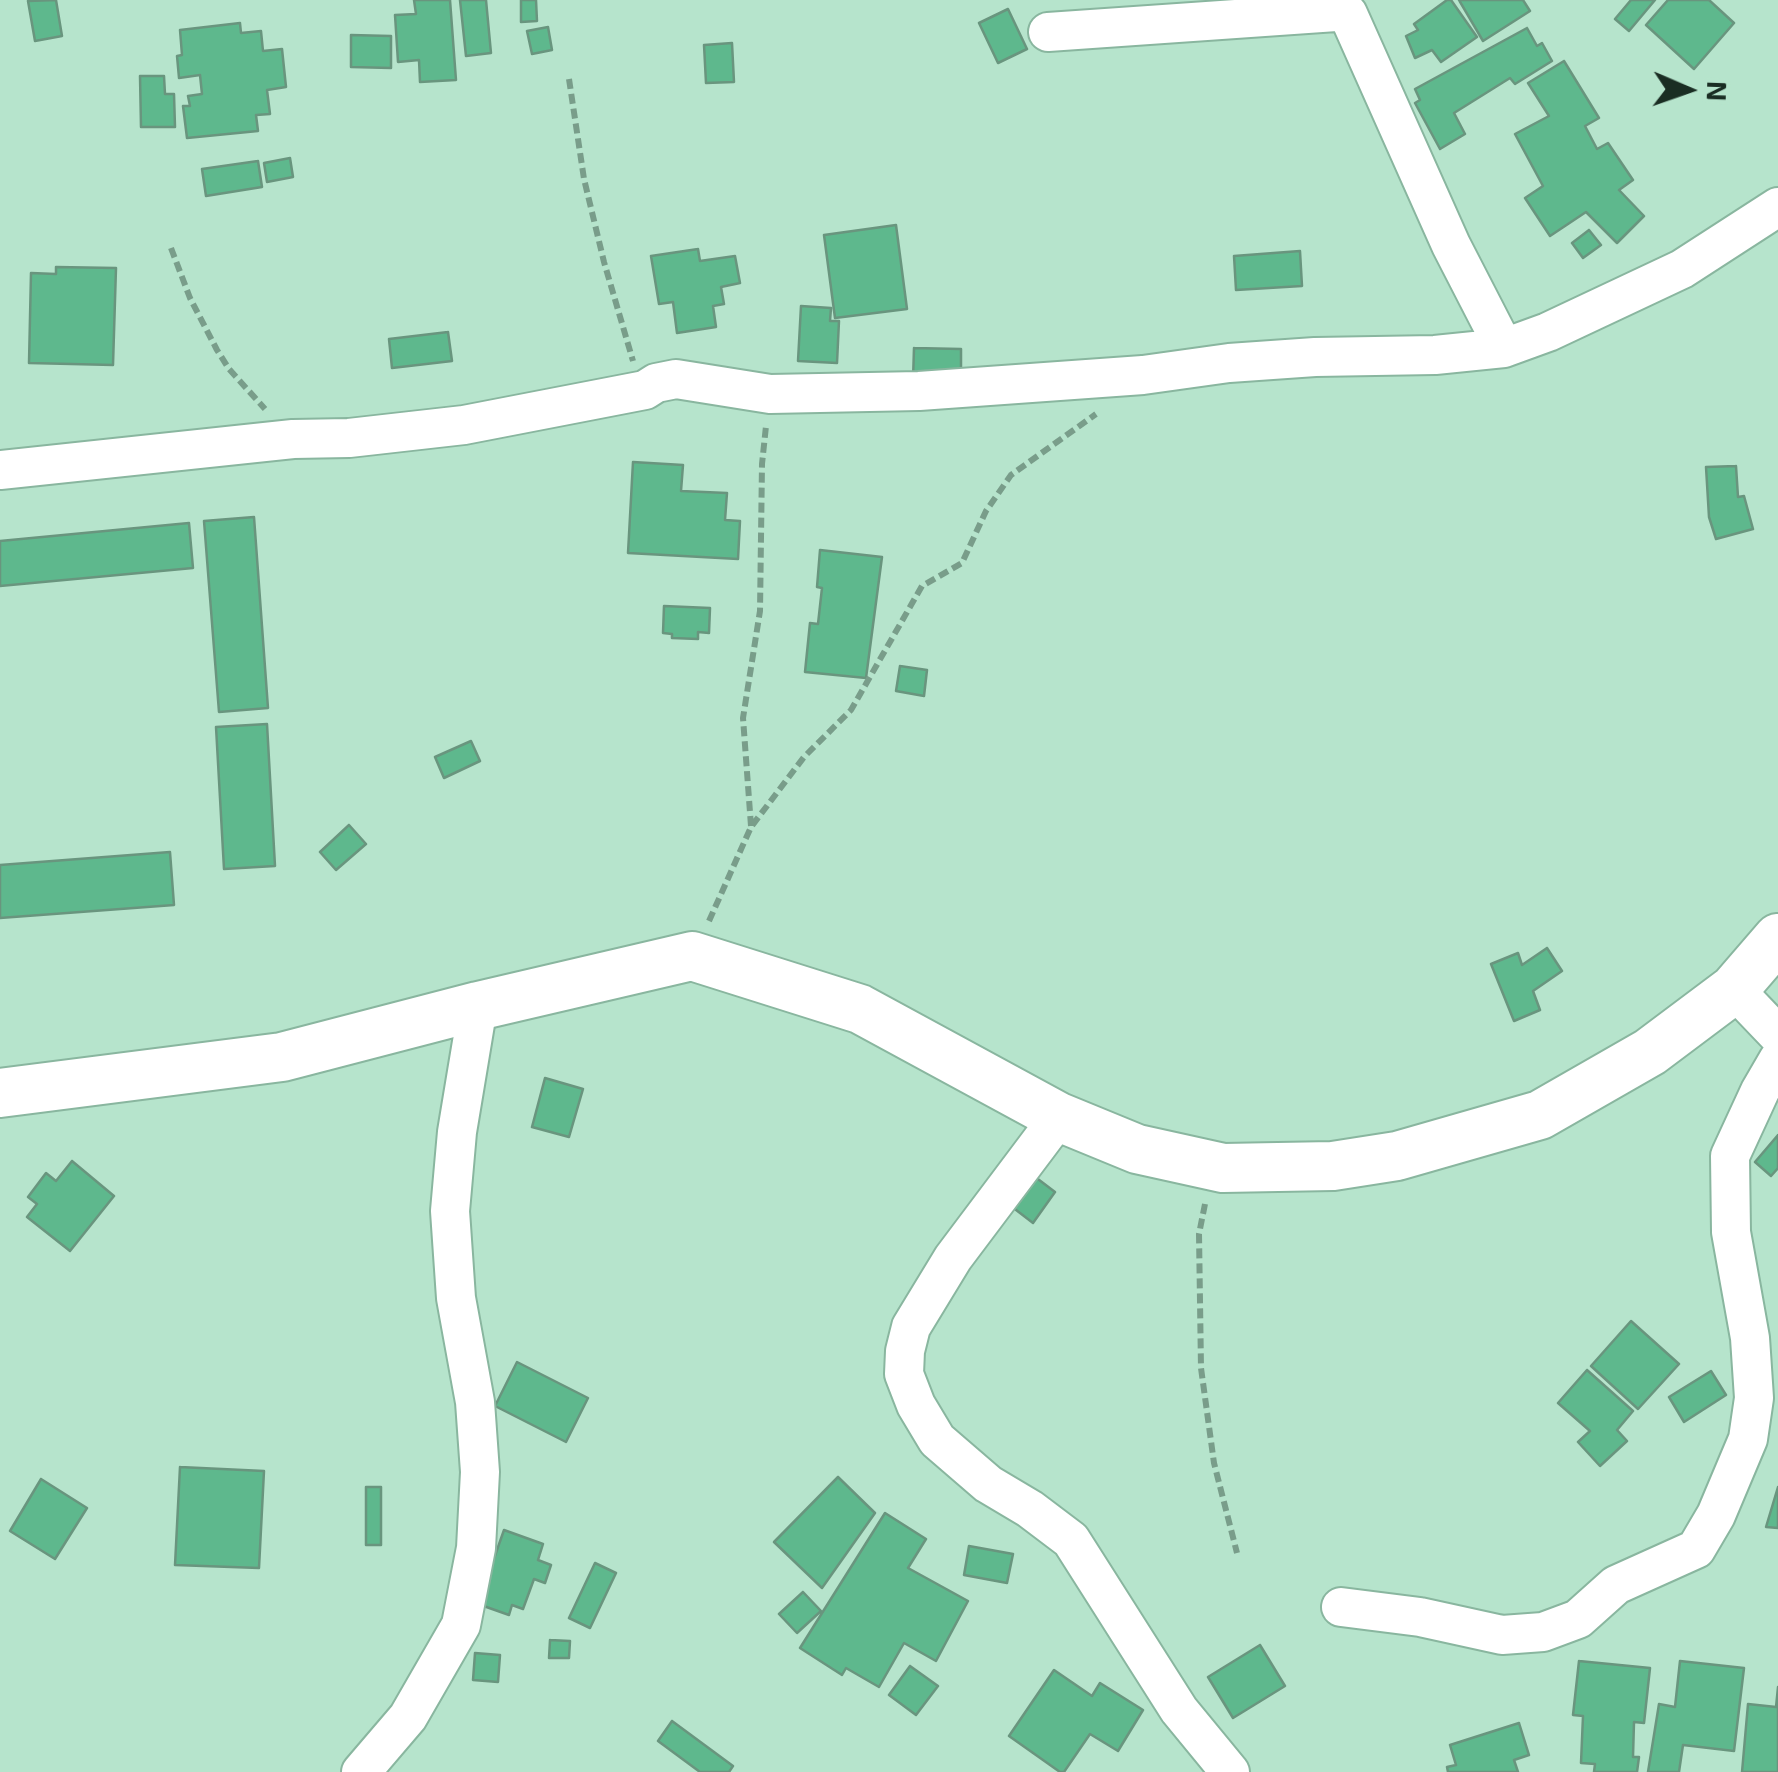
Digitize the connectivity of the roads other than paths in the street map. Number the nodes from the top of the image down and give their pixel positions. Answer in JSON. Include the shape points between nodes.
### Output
{"nodes":[{"id":1,"x":1048,"y":32,"type":"dead end"},
{"id":2,"x":1778,"y":206,"type":"edge"},
{"id":3,"x":1504,"y":348,"type":"junction"},
{"id":4,"x":0,"y":470,"type":"edge"},
{"id":5,"x":1778,"y":938,"type":"edge"},
{"id":6,"x":1734,"y":989,"type":"junction"},
{"id":7,"x":478,"y":1006,"type":"junction"},
{"id":8,"x":1778,"y":1035,"type":"edge"},
{"id":9,"x":1778,"y":1060,"type":"edge"},
{"id":10,"x":0,"y":1093,"type":"edge"},
{"id":11,"x":1058,"y":1116,"type":"junction"},
{"id":12,"x":1341,"y":1607,"type":"dead end"},
{"id":13,"x":361,"y":1772,"type":"edge"},
{"id":14,"x":1230,"y":1772,"type":"edge"}],
"edges":[{"from":1,"to":3,"type":"street","via":[[1348,14]]},
{"from":2,"to":3,"type":"street","via":[[1682,269]]},
{"from":3,"to":4,"type":"street","via":[[1229,363],[1034,384],[770,394],[676,379],[464,425]]},
{"from":5,"to":6,"type":"street"},
{"from":6,"to":8,"type":"street"},
{"from":6,"to":11,"type":"street","via":[[1650,1052],[1540,1115],[1397,1156],[1333,1166],[1224,1168],[1137,1149]]},
{"from":7,"to":10,"type":"street","via":[[282,1057]]},
{"from":7,"to":11,"type":"street","via":[[692,956],[860,1009]]},
{"from":7,"to":13,"type":"street","via":[[450,1212],[456,1298],[476,1402],[476,1548],[462,1625],[408,1717]]},
{"from":9,"to":12,"type":"street","via":[[1730,1156],[1731,1232],[1754,1398],[1748,1439],[1696,1549],[1616,1586],[1578,1619],[1543,1632],[1502,1635]]},
{"from":11,"to":14,"type":"street","via":[[910,1327],[904,1374],[937,1440],[1071,1540],[1179,1710]]}]}
